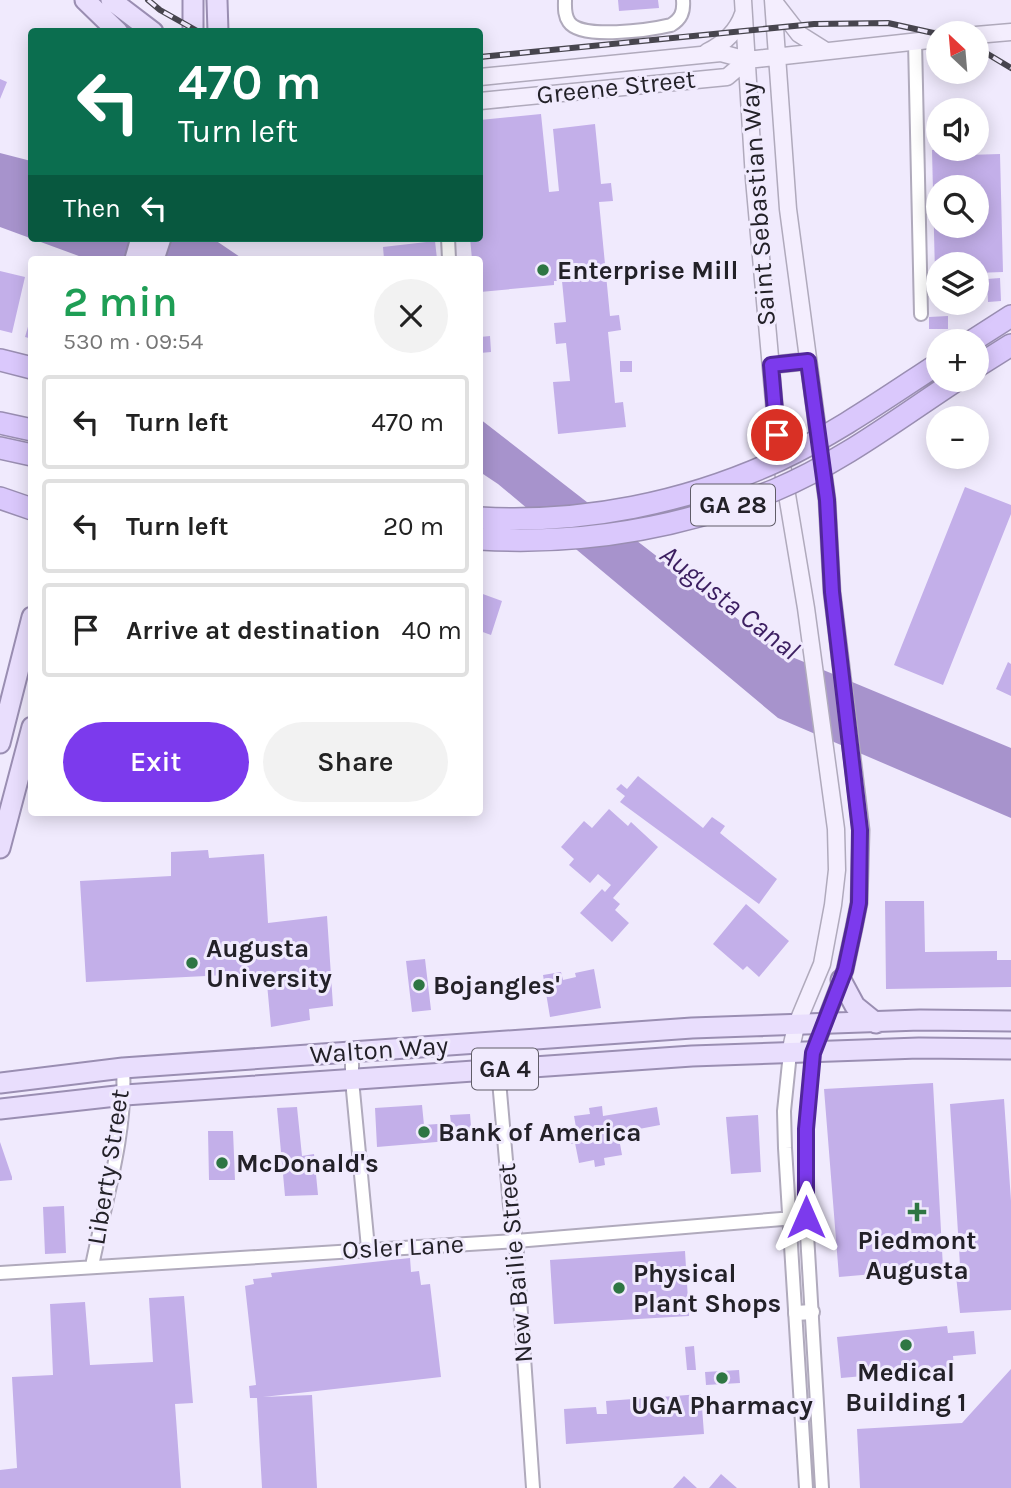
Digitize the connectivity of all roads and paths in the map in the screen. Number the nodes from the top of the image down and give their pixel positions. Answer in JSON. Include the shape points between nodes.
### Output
{"nodes":[{"id":1,"x":85,"y":0,"type":"edge"},
{"id":2,"x":111,"y":0,"type":"edge"},
{"id":3,"x":193,"y":0,"type":"edge"},
{"id":4,"x":217,"y":0,"type":"edge"},
{"id":5,"x":565,"y":0,"type":"edge"},
{"id":6,"x":684,"y":0,"type":"edge"},
{"id":7,"x":773,"y":0,"type":"edge"},
{"id":8,"x":744,"y":6,"type":"edge"},
{"id":9,"x":114,"y":28,"type":"edge"},
{"id":10,"x":148,"y":28,"type":"edge"},
{"id":11,"x":193,"y":28,"type":"edge"},
{"id":12,"x":218,"y":28,"type":"edge"},
{"id":13,"x":1011,"y":32,"type":"edge"},
{"id":14,"x":989,"y":34,"type":"edge"},
{"id":15,"x":926,"y":40,"type":"edge"},
{"id":16,"x":915,"y":41,"type":"junction"},
{"id":17,"x":826,"y":51,"type":"junction"},
{"id":18,"x":696,"y":56,"type":"junction"},
{"id":19,"x":777,"y":57,"type":"junction"},
{"id":20,"x":747,"y":60,"type":"junction"},
{"id":21,"x":483,"y":77,"type":"edge"},
{"id":22,"x":483,"y":101,"type":"edge"},
{"id":23,"x":921,"y":314,"type":"dead end"},
{"id":24,"x":1011,"y":316,"type":"edge"},
{"id":25,"x":989,"y":330,"type":"edge"},
{"id":26,"x":1011,"y":345,"type":"edge"},
{"id":27,"x":0,"y":359,"type":"edge"},
{"id":28,"x":28,"y":359,"type":"edge"},
{"id":29,"x":989,"y":359,"type":"edge"},
{"id":30,"x":808,"y":361,"type":"junction"},
{"id":31,"x":771,"y":365,"type":"junction"},
{"id":32,"x":28,"y":367,"type":"edge"},
{"id":33,"x":926,"y":372,"type":"edge"},
{"id":34,"x":938,"y":392,"type":"edge"},
{"id":35,"x":0,"y":423,"type":"edge"},
{"id":36,"x":28,"y":429,"type":"edge"},
{"id":37,"x":0,"y":448,"type":"edge"},
{"id":38,"x":28,"y":454,"type":"edge"},
{"id":39,"x":28,"y":497,"type":"edge"},
{"id":40,"x":3,"y":499,"type":"edge"},
{"id":41,"x":28,"y":508,"type":"edge"},
{"id":42,"x":483,"y":518,"type":"edge"},
{"id":43,"x":483,"y":539,"type":"edge"},
{"id":44,"x":28,"y":633,"type":"edge"},
{"id":45,"x":28,"y":742,"type":"edge"},
{"id":46,"x":0,"y":743,"type":"edge"},
{"id":47,"x":0,"y":848,"type":"edge"},
{"id":48,"x":843,"y":975,"type":"junction"},
{"id":49,"x":1011,"y":1021,"type":"edge"},
{"id":50,"x":876,"y":1023,"type":"junction"},
{"id":51,"x":822,"y":1025,"type":"junction"},
{"id":52,"x":796,"y":1026,"type":"junction"},
{"id":53,"x":575,"y":1036,"type":"junction"},
{"id":54,"x":484,"y":1042,"type":"junction"},
{"id":55,"x":1011,"y":1049,"type":"edge"},
{"id":56,"x":352,"y":1053,"type":"junction"},
{"id":57,"x":790,"y":1053,"type":"junction"},
{"id":58,"x":813,"y":1053,"type":"junction"},
{"id":59,"x":577,"y":1063,"type":"junction"},
{"id":60,"x":123,"y":1068,"type":"junction"},
{"id":61,"x":498,"y":1069,"type":"junction"},
{"id":62,"x":0,"y":1070,"type":"edge"},
{"id":63,"x":66,"y":1074,"type":"junction"},
{"id":64,"x":352,"y":1080,"type":"junction"},
{"id":65,"x":0,"y":1083,"type":"edge"},
{"id":66,"x":125,"y":1095,"type":"junction"},
{"id":67,"x":0,"y":1109,"type":"edge"},
{"id":68,"x":806,"y":1217,"type":"junction"},
{"id":69,"x":790,"y":1219,"type":"junction"},
{"id":70,"x":516,"y":1241,"type":"junction"},
{"id":71,"x":369,"y":1248,"type":"junction"},
{"id":72,"x":92,"y":1266,"type":"junction"},
{"id":73,"x":0,"y":1273,"type":"edge"},
{"id":74,"x":812,"y":1312,"type":"junction"},
{"id":75,"x":796,"y":1313,"type":"junction"},
{"id":76,"x":533,"y":1488,"type":"edge"},
{"id":77,"x":806,"y":1488,"type":"edge"},
{"id":78,"x":822,"y":1488,"type":"edge"}],
"edges":[{"from":1,"to":9,"type":"main road"},
{"from":2,"to":10,"type":"main road"},
{"from":3,"to":11,"type":"main road"},
{"from":4,"to":12,"type":"main road"},
{"from":5,"to":6,"type":"street","via":[[569,23],[585,32],[660,28],[679,21]]},
{"from":7,"to":17,"type":"main road","via":[[799,34]]},
{"from":7,"to":19,"type":"main road","name":"Saint Sebastian Way"},
{"from":8,"to":18,"type":"main road","via":[[740,23],[726,41]]},
{"from":8,"to":20,"type":"main road","name":"Saint Sebastian Way"},
{"from":13,"to":14,"type":"main road"},
{"from":15,"to":16,"type":"main road","name":"Greene Street"},
{"from":16,"to":17,"type":"main road","name":"Greene Street"},
{"from":16,"to":23,"type":"street"},
{"from":17,"to":19,"type":"main road","name":"Greene Street"},
{"from":18,"to":20,"type":"main road","name":"Greene Street","via":[[721,53]]},
{"from":18,"to":21,"type":"main road","name":"Greene Street"},
{"from":19,"to":20,"type":"main road","name":"Greene Street"},
{"from":19,"to":30,"type":"main road","name":"Saint Sebastian Way","via":[[788,209]]},
{"from":20,"to":22,"type":"main road","name":"Greene Street","via":[[727,77]]},
{"from":20,"to":31,"type":"main road","name":"Saint Sebastian Way"},
{"from":24,"to":25,"type":"highway"},
{"from":26,"to":29,"type":"highway"},
{"from":27,"to":28,"type":"highway"},
{"from":27,"to":32,"type":"highway"},
{"from":30,"to":31,"type":"main road"},
{"from":30,"to":48,"type":"main road","name":"Saint Sebastian Way","bridge":true,"via":[[827,500],[832,592],[860,830],[859,903]]},
{"from":31,"to":52,"type":"main road","name":"Saint Sebastian Way","bridge":true,"via":[[777,435],[836,829],[837,870],[822,964]]},
{"from":33,"to":42,"type":"highway","number":"GA 28","bridge":true,"via":[[839,428],[714,486],[628,510],[524,521]]},
{"from":34,"to":43,"type":"highway","number":"GA 28","bridge":true,"via":[[826,464],[777,489],[715,511],[595,538]]},
{"from":35,"to":36,"type":"highway"},
{"from":37,"to":38,"type":"highway"},
{"from":39,"to":40,"type":"highway"},
{"from":40,"to":41,"type":"highway"},
{"from":44,"to":46,"type":"main road"},
{"from":45,"to":47,"type":"main road"},
{"from":48,"to":50,"type":"main road","via":[[855,1006]]},
{"from":48,"to":51,"type":"main road","name":"Saint Sebastian Way"},
{"from":49,"to":50,"type":"main road","name":"Walton Way","number":"GA 4"},
{"from":50,"to":51,"type":"main road","name":"Walton Way","number":"GA 4"},
{"from":51,"to":52,"type":"main road","name":"Walton Way","number":"GA 4"},
{"from":51,"to":58,"type":"main road","name":"Saint Sebastian Way"},
{"from":52,"to":53,"type":"main road","name":"Walton Way","number":"GA 4"},
{"from":52,"to":57,"type":"main road","name":"Saint Sebastian Way"},
{"from":53,"to":54,"type":"main road","name":"Walton Way","number":"GA 4"},
{"from":53,"to":59,"type":"main road"},
{"from":54,"to":56,"type":"main road","name":"Walton Way","number":"GA 4"},
{"from":54,"to":61,"type":"street","name":"New Bailie Street"},
{"from":55,"to":58,"type":"main road","name":"Walton Way","number":"GA 4"},
{"from":56,"to":60,"type":"main road","name":"Walton Way","number":"GA 4"},
{"from":56,"to":64,"type":"street"},
{"from":57,"to":58,"type":"main road","name":"Walton Way","number":"GA 4"},
{"from":57,"to":59,"type":"main road","name":"Walton Way","number":"GA 4"},
{"from":57,"to":69,"type":"street","name":"Saint Sebastian Way","via":[[784,1111]]},
{"from":58,"to":68,"type":"street","name":"Saint Sebastian Way","via":[[806,1129]]},
{"from":59,"to":61,"type":"main road","name":"Walton Way","number":"GA 4"},
{"from":60,"to":63,"type":"main road","name":"Walton Way","number":"GA 4"},
{"from":60,"to":66,"type":"street","name":"Liberty Street"},
{"from":61,"to":64,"type":"main road","name":"Walton Way","number":"GA 4"},
{"from":61,"to":70,"type":"street","name":"New Bailie Street"},
{"from":62,"to":63,"type":"main road"},
{"from":63,"to":65,"type":"main road","name":"Walton Way","number":"GA 4"},
{"from":64,"to":66,"type":"main road","name":"Walton Way","number":"GA 4"},
{"from":64,"to":71,"type":"street"},
{"from":66,"to":67,"type":"main road","name":"Walton Way","number":"GA 4"},
{"from":66,"to":72,"type":"street","name":"Liberty Street"},
{"from":68,"to":69,"type":"street","name":"Osler Lane"},
{"from":68,"to":74,"type":"street","name":"Saint Sebastian Way"},
{"from":69,"to":70,"type":"street","name":"Osler Lane"},
{"from":69,"to":75,"type":"street","name":"Saint Sebastian Way"},
{"from":70,"to":71,"type":"street","name":"Osler Lane"},
{"from":70,"to":76,"type":"street","name":"New Bailie Street"},
{"from":71,"to":72,"type":"street","name":"Osler Lane"},
{"from":72,"to":73,"type":"street","name":"Osler Lane"},
{"from":74,"to":75,"type":"street"},
{"from":74,"to":78,"type":"street","name":"Saint Sebastian Way"},
{"from":75,"to":77,"type":"street","name":"Saint Sebastian Way"}]}
